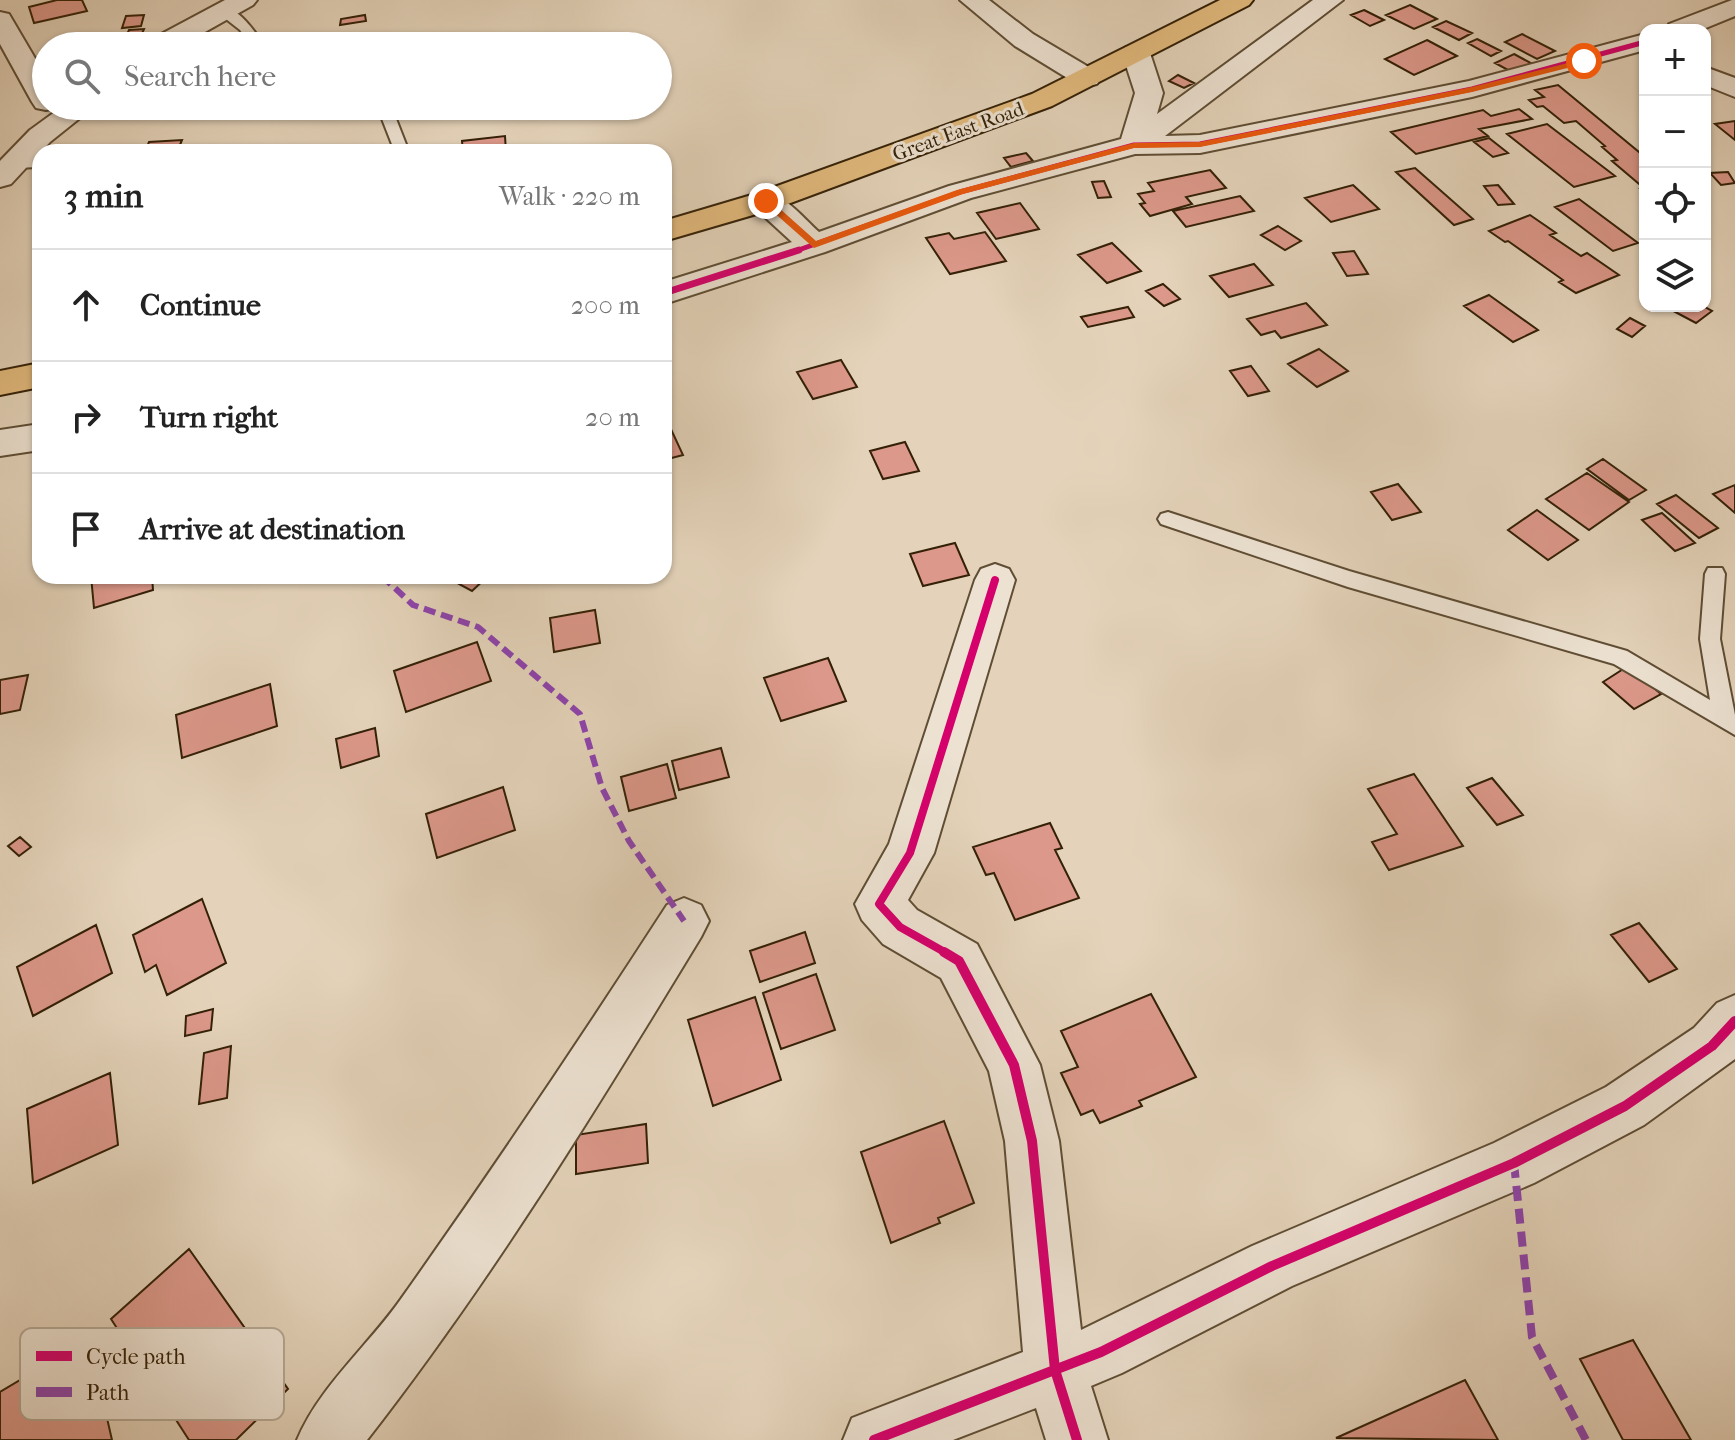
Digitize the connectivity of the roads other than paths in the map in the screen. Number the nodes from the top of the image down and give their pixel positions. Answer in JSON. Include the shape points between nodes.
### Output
{"nodes":[{"id":1,"x":973,"y":0,"type":"edge"},
{"id":2,"x":1238,"y":0,"type":"edge"},
{"id":3,"x":1330,"y":0,"type":"edge"},
{"id":4,"x":233,"y":5,"type":"edge"},
{"id":5,"x":1735,"y":7,"type":"edge"},
{"id":6,"x":169,"y":10,"type":"dead end"},
{"id":7,"x":0,"y":20,"type":"edge"},
{"id":8,"x":1693,"y":24,"type":"edge"},
{"id":9,"x":165,"y":32,"type":"edge"},
{"id":10,"x":183,"y":32,"type":"edge"},
{"id":11,"x":248,"y":32,"type":"edge"},
{"id":12,"x":1639,"y":46,"type":"edge"},
{"id":13,"x":1136,"y":53,"type":"junction"},
{"id":14,"x":32,"y":69,"type":"edge"},
{"id":15,"x":1087,"y":78,"type":"junction"},
{"id":16,"x":1711,"y":78,"type":"edge"},
{"id":17,"x":1735,"y":89,"type":"edge"},
{"id":18,"x":51,"y":120,"type":"edge"},
{"id":19,"x":389,"y":120,"type":"edge"},
{"id":20,"x":34,"y":144,"type":"edge"},
{"id":21,"x":399,"y":144,"type":"edge"},
{"id":22,"x":1134,"y":145,"type":"junction"},
{"id":23,"x":32,"y":147,"type":"edge"},
{"id":24,"x":18,"y":168,"type":"edge"},
{"id":25,"x":766,"y":201,"type":"junction"},
{"id":26,"x":672,"y":229,"type":"edge"},
{"id":27,"x":814,"y":245,"type":"junction"},
{"id":28,"x":672,"y":290,"type":"edge"},
{"id":29,"x":32,"y":377,"type":"edge"},
{"id":30,"x":0,"y":383,"type":"edge"},
{"id":31,"x":32,"y":438,"type":"edge"},
{"id":32,"x":0,"y":443,"type":"edge"},
{"id":33,"x":1168,"y":519,"type":"dead end"},
{"id":34,"x":1715,"y":574,"type":"dead end"},
{"id":35,"x":995,"y":580,"type":"dead end"},
{"id":36,"x":1730,"y":724,"type":"edge"},
{"id":37,"x":684,"y":921,"type":"dead end"},
{"id":38,"x":1727,"y":1039,"type":"edge"},
{"id":39,"x":1055,"y":1370,"type":"junction"},
{"id":40,"x":328,"y":1440,"type":"edge"},
{"id":41,"x":874,"y":1440,"type":"edge"},
{"id":42,"x":1077,"y":1440,"type":"edge"}],
"edges":[{"from":1,"to":15,"type":"street","via":[[1024,40]]},
{"from":2,"to":13,"type":"highway","name":"Great East Road"},
{"from":3,"to":22,"type":"street"},
{"from":4,"to":10,"type":"street"},
{"from":4,"to":11,"type":"lane"},
{"from":5,"to":8,"type":"street"},
{"from":6,"to":9,"type":"street"},
{"from":7,"to":14,"type":"street"},
{"from":12,"to":22,"type":"street","via":[[1472,89],[1200,144]]},
{"from":13,"to":15,"type":"highway","name":"Great East Road"},
{"from":13,"to":22,"type":"street","via":[[1149,93]]},
{"from":15,"to":25,"type":"highway","name":"Great East Road","via":[[1042,100]]},
{"from":16,"to":17,"type":"street"},
{"from":18,"to":20,"type":"street"},
{"from":19,"to":21,"type":"lane"},
{"from":22,"to":27,"type":"street","via":[[960,192]]},
{"from":23,"to":24,"type":"street"},
{"from":25,"to":26,"type":"highway","name":"Great East Road"},
{"from":25,"to":27,"type":"street"},
{"from":27,"to":28,"type":"street"},
{"from":29,"to":30,"type":"highway"},
{"from":31,"to":32,"type":"street"},
{"from":33,"to":36,"type":"lane","via":[[1348,579],[1620,657]]},
{"from":34,"to":36,"type":"lane","via":[[1710,639]]},
{"from":35,"to":39,"type":"street","via":[[910,853],[879,904],[900,927],[959,961],[1014,1065],[1032,1141]]},
{"from":37,"to":40,"type":"street","via":[[560,1119],[416,1329]]},
{"from":38,"to":39,"type":"street","via":[[1625,1106],[1514,1163],[1272,1266]]},
{"from":39,"to":41,"type":"street"},
{"from":39,"to":42,"type":"street"}]}
